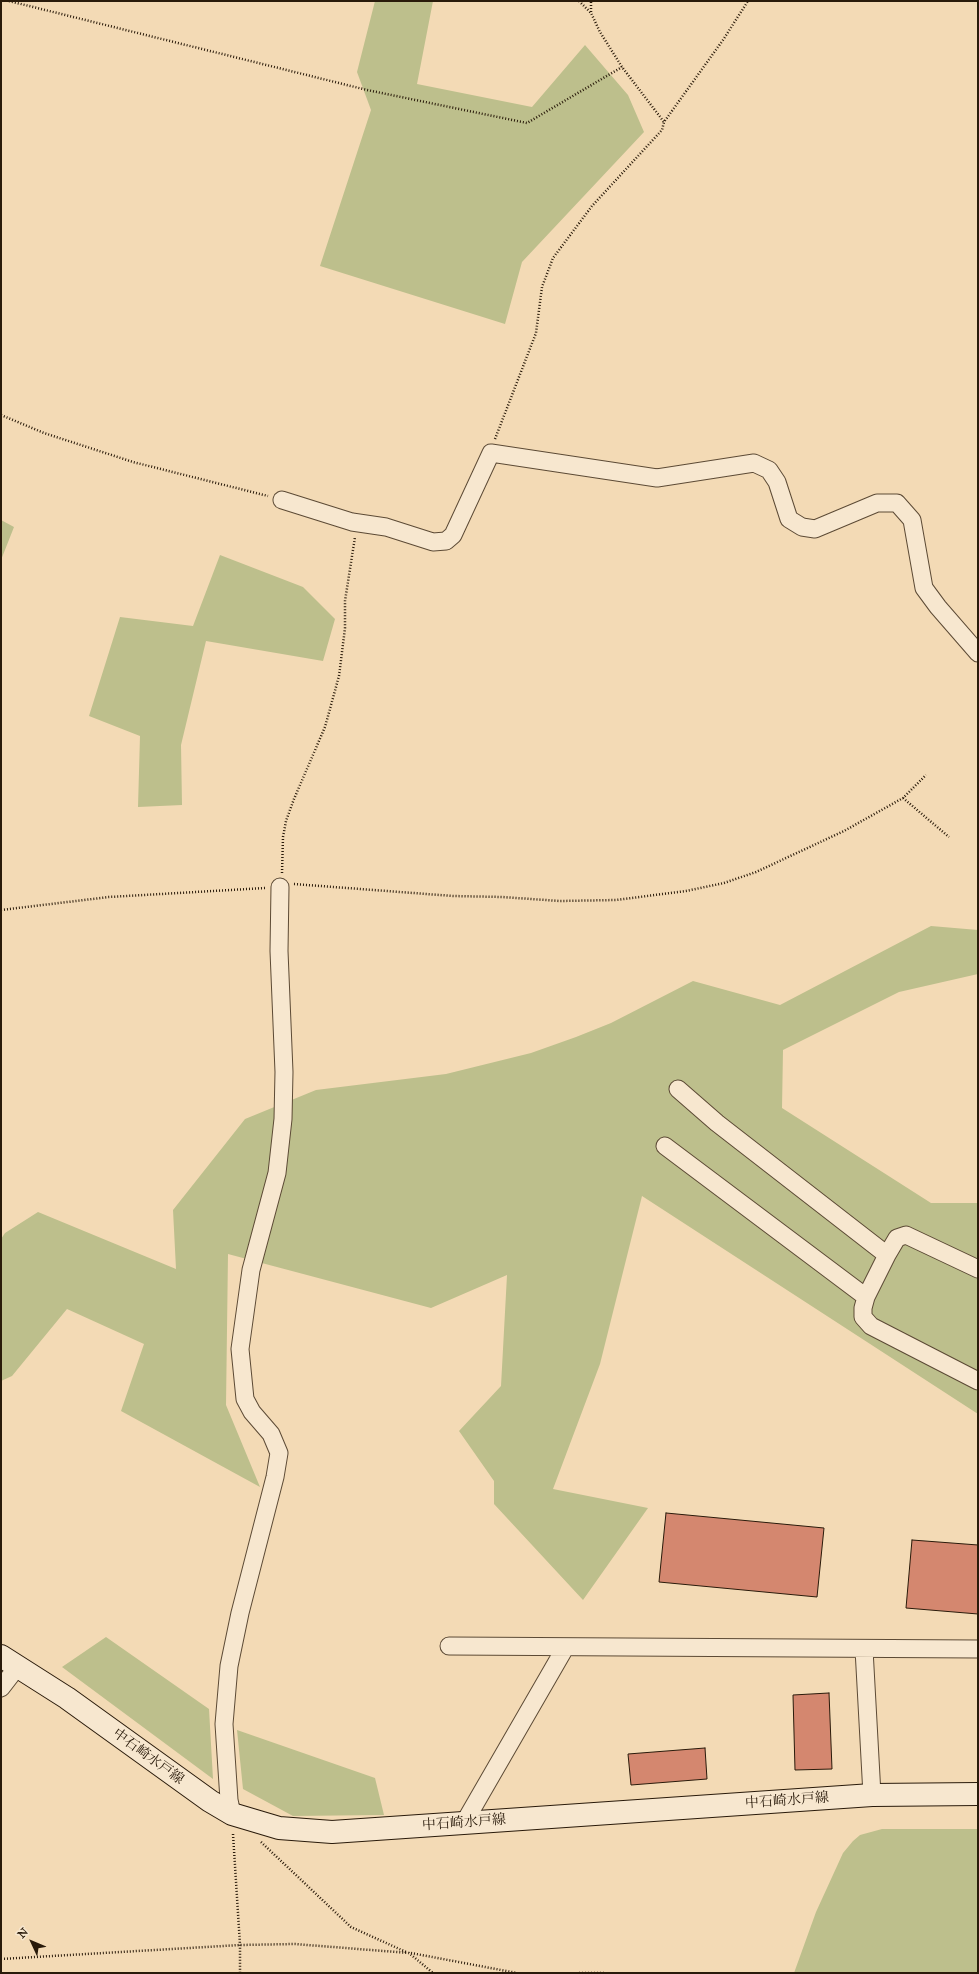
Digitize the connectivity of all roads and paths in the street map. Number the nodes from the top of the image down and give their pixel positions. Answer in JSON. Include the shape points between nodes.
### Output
{"nodes":[{"id":1,"x":9,"y":1,"type":"edge"},
{"id":2,"x":579,"y":1,"type":"edge"},
{"id":3,"x":591,"y":1,"type":"edge"},
{"id":4,"x":748,"y":1,"type":"edge"},
{"id":5,"x":591,"y":13,"type":"junction"},
{"id":6,"x":622,"y":67,"type":"junction"},
{"id":7,"x":664,"y":122,"type":"junction"},
{"id":8,"x":1,"y":415,"type":"edge"},
{"id":9,"x":491,"y":453,"type":"junction"},
{"id":10,"x":282,"y":500,"type":"joint"},
{"id":11,"x":362,"y":524,"type":"junction"},
{"id":12,"x":978,"y":653,"type":"edge"},
{"id":13,"x":926,"y":775,"type":"dead end"},
{"id":14,"x":904,"y":798,"type":"junction"},
{"id":15,"x":949,"y":837,"type":"dead end"},
{"id":16,"x":280,"y":887,"type":"junction"},
{"id":17,"x":1,"y":910,"type":"edge"},
{"id":18,"x":678,"y":1089,"type":"dead end"},
{"id":19,"x":665,"y":1146,"type":"dead end"},
{"id":20,"x":887,"y":1255,"type":"junction"},
{"id":21,"x":978,"y":1269,"type":"edge"},
{"id":22,"x":866,"y":1297,"type":"junction"},
{"id":23,"x":978,"y":1381,"type":"edge"},
{"id":24,"x":449,"y":1646,"type":"dead end"},
{"id":25,"x":565,"y":1648,"type":"junction"},
{"id":26,"x":864,"y":1649,"type":"junction"},
{"id":27,"x":978,"y":1649,"type":"edge"},
{"id":28,"x":9,"y":1661,"type":"edge"},
{"id":29,"x":1,"y":1688,"type":"edge"},
{"id":30,"x":978,"y":1794,"type":"edge"},
{"id":31,"x":872,"y":1795,"type":"junction"},
{"id":32,"x":242,"y":1817,"type":"junction"},
{"id":33,"x":464,"y":1823,"type":"junction"},
{"id":34,"x":240,"y":1945,"type":"junction"},
{"id":35,"x":409,"y":1953,"type":"junction"},
{"id":36,"x":1,"y":1959,"type":"edge"},
{"id":37,"x":240,"y":1973,"type":"edge"},
{"id":38,"x":433,"y":1973,"type":"edge"},
{"id":39,"x":517,"y":1973,"type":"edge"},
{"id":40,"x":579,"y":1973,"type":"edge"},
{"id":41,"x":604,"y":1973,"type":"edge"}],
"edges":[{"from":1,"to":6,"type":"path","via":[[367,90],[526,123]]},
{"from":2,"to":5,"type":"path"},
{"from":3,"to":5,"type":"path"},
{"from":4,"to":7,"type":"path"},
{"from":5,"to":6,"type":"path"},
{"from":6,"to":7,"type":"path"},
{"from":7,"to":9,"type":"path","via":[[662,130],[592,206],[553,258],[542,287],[536,333]]},
{"from":8,"to":10,"type":"path","via":[[44,433],[133,462]]},
{"from":9,"to":11,"type":"street","via":[[453,534],[446,541],[433,542],[386,527]]},
{"from":9,"to":12,"type":"street","via":[[657,478],[754,463],[769,470],[777,482],[789,519],[802,527],[815,529],[877,503],[897,503],[912,520],[924,588]]},
{"from":10,"to":11,"type":"street"},
{"from":11,"to":16,"type":"path","via":[[356,533],[350,560],[339,676],[325,727],[286,821]]},
{"from":13,"to":14,"type":"path"},
{"from":14,"to":15,"type":"path"},
{"from":14,"to":16,"type":"path","via":[[844,831],[756,872],[724,883],[650,896],[616,900],[560,901],[292,884]]},
{"from":16,"to":17,"type":"path","via":[[123,896]]},
{"from":16,"to":32,"type":"street","via":[[279,951],[284,1072],[282,1119],[277,1172],[251,1270],[240,1349],[245,1399],[252,1412],[271,1434],[279,1453],[229,1666],[224,1724],[229,1800]]},
{"from":18,"to":20,"type":"street","via":[[717,1123]]},
{"from":19,"to":22,"type":"street"},
{"from":20,"to":21,"type":"street","via":[[897,1238],[906,1235]]},
{"from":20,"to":22,"type":"street"},
{"from":22,"to":23,"type":"street","via":[[863,1317],[871,1326]]},
{"from":24,"to":25,"type":"street"},
{"from":25,"to":26,"type":"street"},
{"from":25,"to":33,"type":"street"},
{"from":26,"to":27,"type":"street"},
{"from":26,"to":31,"type":"street"},
{"from":28,"to":29,"type":"street"},
{"from":28,"to":32,"type":"main road","name":"中石崎水戸線","via":[[67,1698],[198,1793]]},
{"from":30,"to":31,"type":"main road","name":"中石崎水戸線"},
{"from":31,"to":33,"type":"main road","name":"中石崎水戸線"},
{"from":32,"to":33,"type":"main road","name":"中石崎水戸線","via":[[279,1828],[332,1832]]},
{"from":32,"to":34,"type":"path"},
{"from":32,"to":35,"type":"path","via":[[259,1840],[351,1927]]},
{"from":34,"to":35,"type":"path","via":[[295,1944]]},
{"from":34,"to":36,"type":"path"},
{"from":34,"to":37,"type":"path"},
{"from":35,"to":38,"type":"path"},
{"from":35,"to":39,"type":"path"},
{"from":40,"to":41,"type":"path"}]}
